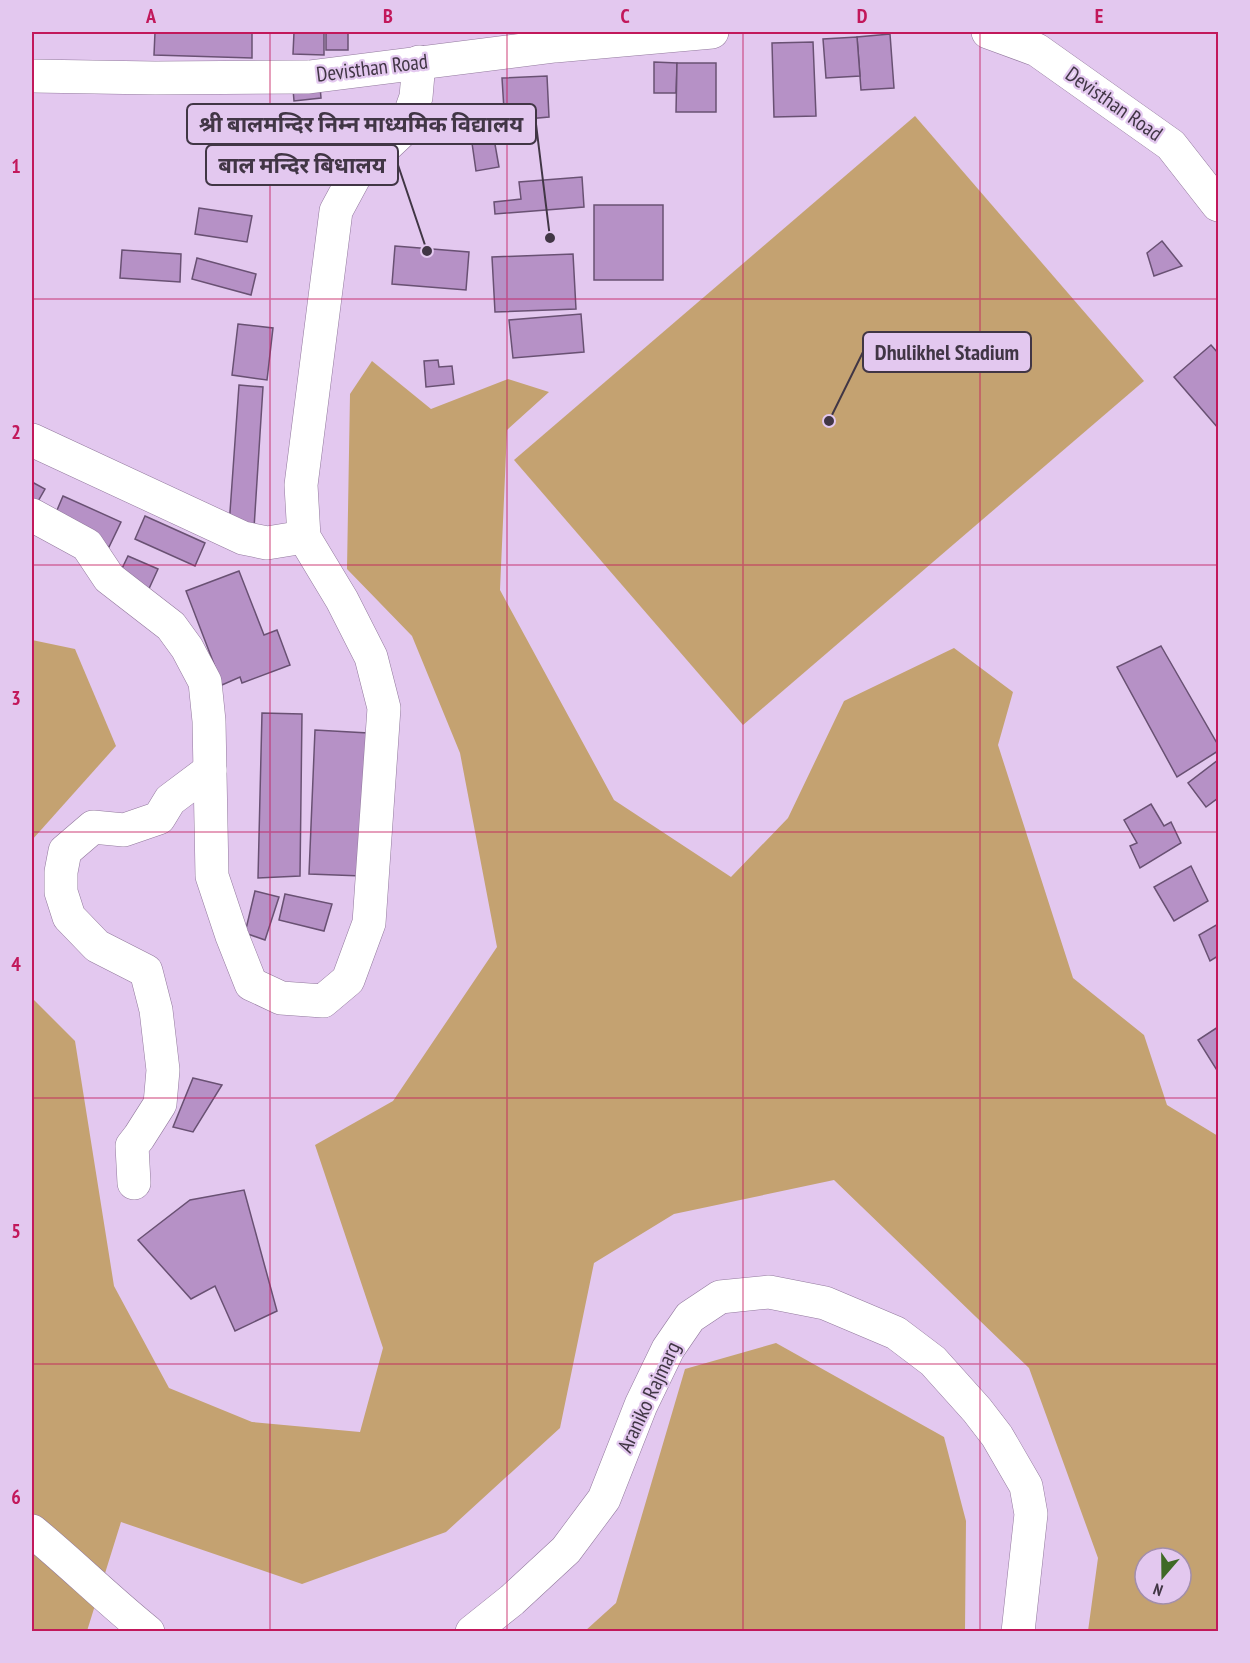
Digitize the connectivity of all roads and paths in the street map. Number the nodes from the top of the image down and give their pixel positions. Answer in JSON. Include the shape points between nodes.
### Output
{"nodes":[{"id":1,"x":712,"y":32,"type":"edge"},
{"id":2,"x":988,"y":32,"type":"edge"},
{"id":3,"x":419,"y":63,"type":"junction"},
{"id":4,"x":32,"y":76,"type":"edge"},
{"id":5,"x":1218,"y":205,"type":"edge"},
{"id":6,"x":32,"y":440,"type":"edge"},
{"id":7,"x":32,"y":515,"type":"edge"},
{"id":8,"x":304,"y":537,"type":"junction"},
{"id":9,"x":210,"y":770,"type":"junction"},
{"id":10,"x":134,"y":1183,"type":"dead end"},
{"id":11,"x":32,"y":1531,"type":"edge"},
{"id":12,"x":148,"y":1632,"type":"edge"},
{"id":13,"x":472,"y":1632,"type":"edge"},
{"id":14,"x":1018,"y":1632,"type":"edge"}],
"edges":[{"from":1,"to":3,"type":"main road","name":"Devisthan Road"},
{"from":2,"to":5,"type":"main road","name":"Devisthan Road","via":[[1037,50],[1171,145]]},
{"from":3,"to":4,"type":"main road","name":"Devisthan Road","via":[[309,77]]},
{"from":3,"to":8,"type":"main road","via":[[416,97],[405,128],[356,174],[336,211],[301,485]]},
{"from":6,"to":8,"type":"main road","via":[[243,538],[267,543]]},
{"from":7,"to":9,"type":"main road","via":[[87,545],[109,578],[171,626],[187,648],[205,682]]},
{"from":8,"to":9,"type":"main road","via":[[370,657],[384,708],[369,923],[348,980],[323,1001],[281,998],[251,984],[212,876]]},
{"from":9,"to":10,"type":"main road","via":[[170,800],[159,818],[124,830],[93,827],[65,851],[61,872],[61,892],[69,917],[97,946],[146,971],[156,1010],[163,1070],[160,1104],[132,1146]]},
{"from":11,"to":12,"type":"main road"},
{"from":13,"to":14,"type":"main road","name":"Araniko Rajmarg","via":[[566,1550],[604,1499],[641,1405],[668,1349],[690,1317],[720,1297],[769,1292],[825,1303],[896,1333],[933,1361],[997,1436],[1026,1486],[1031,1514]]}]}
